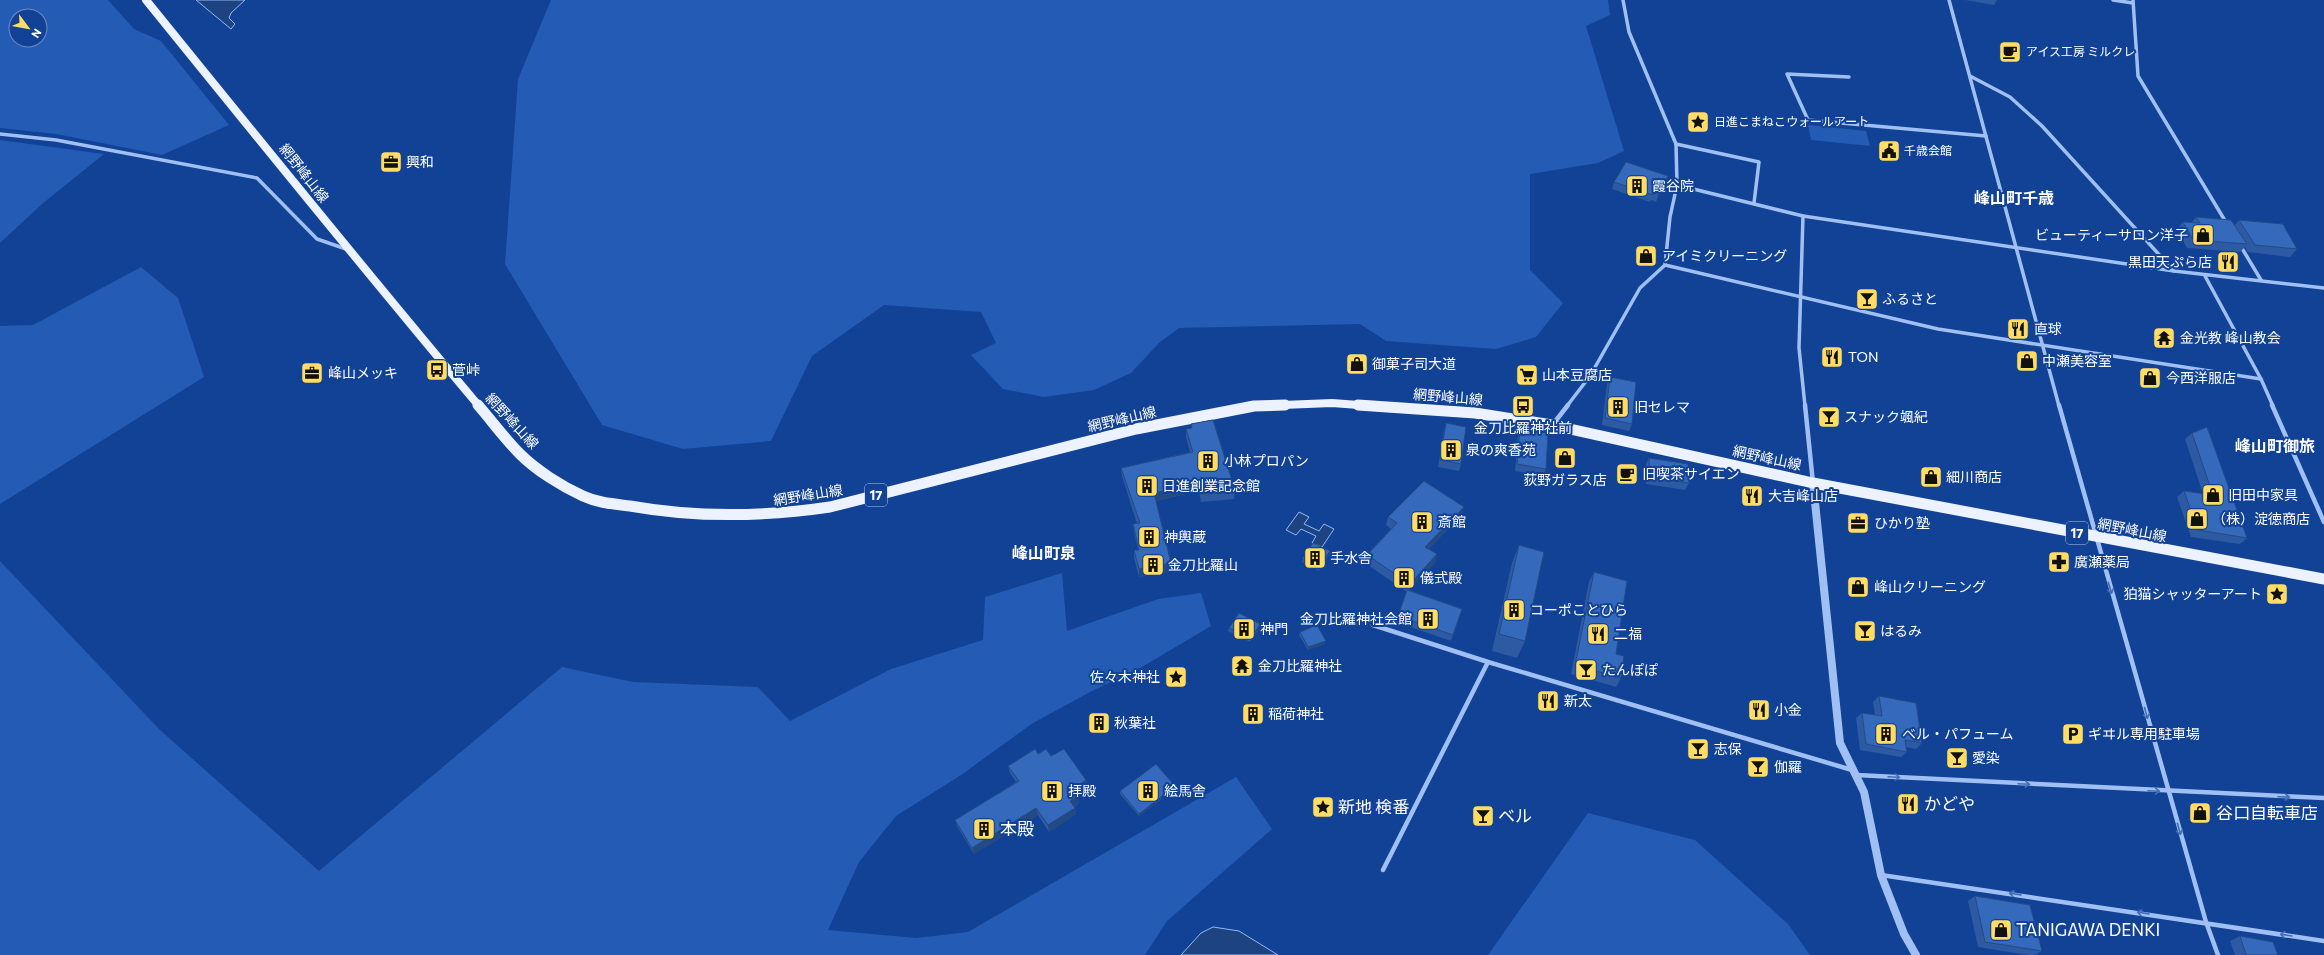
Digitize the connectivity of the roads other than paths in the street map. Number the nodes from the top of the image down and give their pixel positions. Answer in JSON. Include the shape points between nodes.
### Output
{"nodes":[{"id":1,"x":146,"y":0,"type":"edge"},
{"id":2,"x":1624,"y":0,"type":"edge"},
{"id":3,"x":1949,"y":0,"type":"edge"},
{"id":4,"x":2113,"y":0,"type":"edge"},
{"id":5,"x":2133,"y":2,"type":"edge"},
{"id":6,"x":1970,"y":76,"type":"junction"},
{"id":7,"x":1849,"y":77,"type":"dead end"},
{"id":8,"x":0,"y":134,"type":"edge"},
{"id":9,"x":1986,"y":136,"type":"junction"},
{"id":10,"x":1676,"y":144,"type":"junction"},
{"id":11,"x":1677,"y":185,"type":"junction"},
{"id":12,"x":1754,"y":203,"type":"junction"},
{"id":13,"x":1803,"y":216,"type":"junction"},
{"id":14,"x":2228,"y":226,"type":"edge"},
{"id":15,"x":2237,"y":239,"type":"edge"},
{"id":16,"x":2017,"y":248,"type":"junction"},
{"id":17,"x":346,"y":249,"type":"junction"},
{"id":18,"x":1665,"y":265,"type":"junction"},
{"id":19,"x":2174,"y":271,"type":"junction"},
{"id":20,"x":2205,"y":276,"type":"junction"},
{"id":21,"x":2261,"y":280,"type":"junction"},
{"id":22,"x":2324,"y":288,"type":"edge"},
{"id":23,"x":1800,"y":298,"type":"junction"},
{"id":24,"x":2043,"y":346,"type":"junction"},
{"id":25,"x":2261,"y":379,"type":"junction"},
{"id":26,"x":1552,"y":425,"type":"junction"},
{"id":27,"x":1816,"y":483,"type":"junction"},
{"id":28,"x":2324,"y":522,"type":"edge"},
{"id":29,"x":2095,"y":537,"type":"junction"},
{"id":30,"x":2324,"y":579,"type":"edge"},
{"id":31,"x":1373,"y":625,"type":"dead end"},
{"id":32,"x":1488,"y":662,"type":"junction"},
{"id":33,"x":1854,"y":772,"type":"junction"},
{"id":34,"x":2168,"y":792,"type":"junction"},
{"id":35,"x":2324,"y":798,"type":"edge"},
{"id":36,"x":1383,"y":870,"type":"dead end"},
{"id":37,"x":1881,"y":875,"type":"junction"},
{"id":38,"x":2206,"y":922,"type":"junction"},
{"id":39,"x":2324,"y":942,"type":"edge"},
{"id":40,"x":1916,"y":955,"type":"edge"},
{"id":41,"x":2218,"y":955,"type":"edge"}],
"edges":[{"from":1,"to":17,"type":"main road","name":"網野峰山線","number":"17"},
{"from":2,"to":10,"type":"street","via":[[1629,32]]},
{"from":3,"to":6,"type":"street"},
{"from":4,"to":5,"type":"street"},
{"from":5,"to":14,"type":"street","via":[[2138,76]]},
{"from":6,"to":9,"type":"street"},
{"from":6,"to":19,"type":"street","via":[[2010,97],[2042,126]]},
{"from":7,"to":9,"type":"street","via":[[1787,74],[1808,120]]},
{"from":8,"to":17,"type":"street","via":[[56,140],[257,178],[318,239]]},
{"from":9,"to":16,"type":"street"},
{"from":10,"to":11,"type":"street"},
{"from":10,"to":12,"type":"street","via":[[1759,162]]},
{"from":11,"to":12,"type":"street"},
{"from":11,"to":18,"type":"street","via":[[1670,217]]},
{"from":12,"to":13,"type":"street"},
{"from":13,"to":16,"type":"street"},
{"from":13,"to":23,"type":"street"},
{"from":15,"to":21,"type":"street"},
{"from":16,"to":19,"type":"street"},
{"from":16,"to":24,"type":"street"},
{"from":17,"to":26,"type":"main road","name":"網野峰山線","number":"17","via":[[520,454],[584,496],[645,510],[696,515],[748,516],[785,514],[830,507],[1136,429],[1254,406],[1332,403],[1439,409]]},
{"from":18,"to":23,"type":"street"},
{"from":18,"to":26,"type":"street","via":[[1640,288],[1590,376]]},
{"from":19,"to":20,"type":"street"},
{"from":20,"to":21,"type":"street"},
{"from":20,"to":25,"type":"street"},
{"from":21,"to":22,"type":"street"},
{"from":23,"to":24,"type":"street","via":[[1938,329]]},
{"from":23,"to":27,"type":"street","via":[[1799,348]]},
{"from":24,"to":25,"type":"street"},
{"from":24,"to":29,"type":"street"},
{"from":25,"to":28,"type":"street"},
{"from":26,"to":27,"type":"main road","name":"網野峰山線","number":"17"},
{"from":27,"to":29,"type":"main road","name":"網野峰山線","number":"17"},
{"from":27,"to":33,"type":"street","via":[[1840,743]]},
{"from":29,"to":30,"type":"main road","name":"網野峰山線","number":"17"},
{"from":29,"to":34,"type":"street","one_way":true},
{"from":31,"to":32,"type":"street"},
{"from":32,"to":33,"type":"street"},
{"from":32,"to":36,"type":"street"},
{"from":33,"to":34,"type":"street","one_way":true},
{"from":33,"to":37,"type":"street","via":[[1864,792]]},
{"from":34,"to":35,"type":"street","one_way":true},
{"from":34,"to":38,"type":"street","one_way":true},
{"from":38,"to":37,"type":"street","one_way":true},
{"from":37,"to":40,"type":"street","via":[[1904,934]]},
{"from":39,"to":38,"type":"street","one_way":true},
{"from":38,"to":41,"type":"street"}]}
